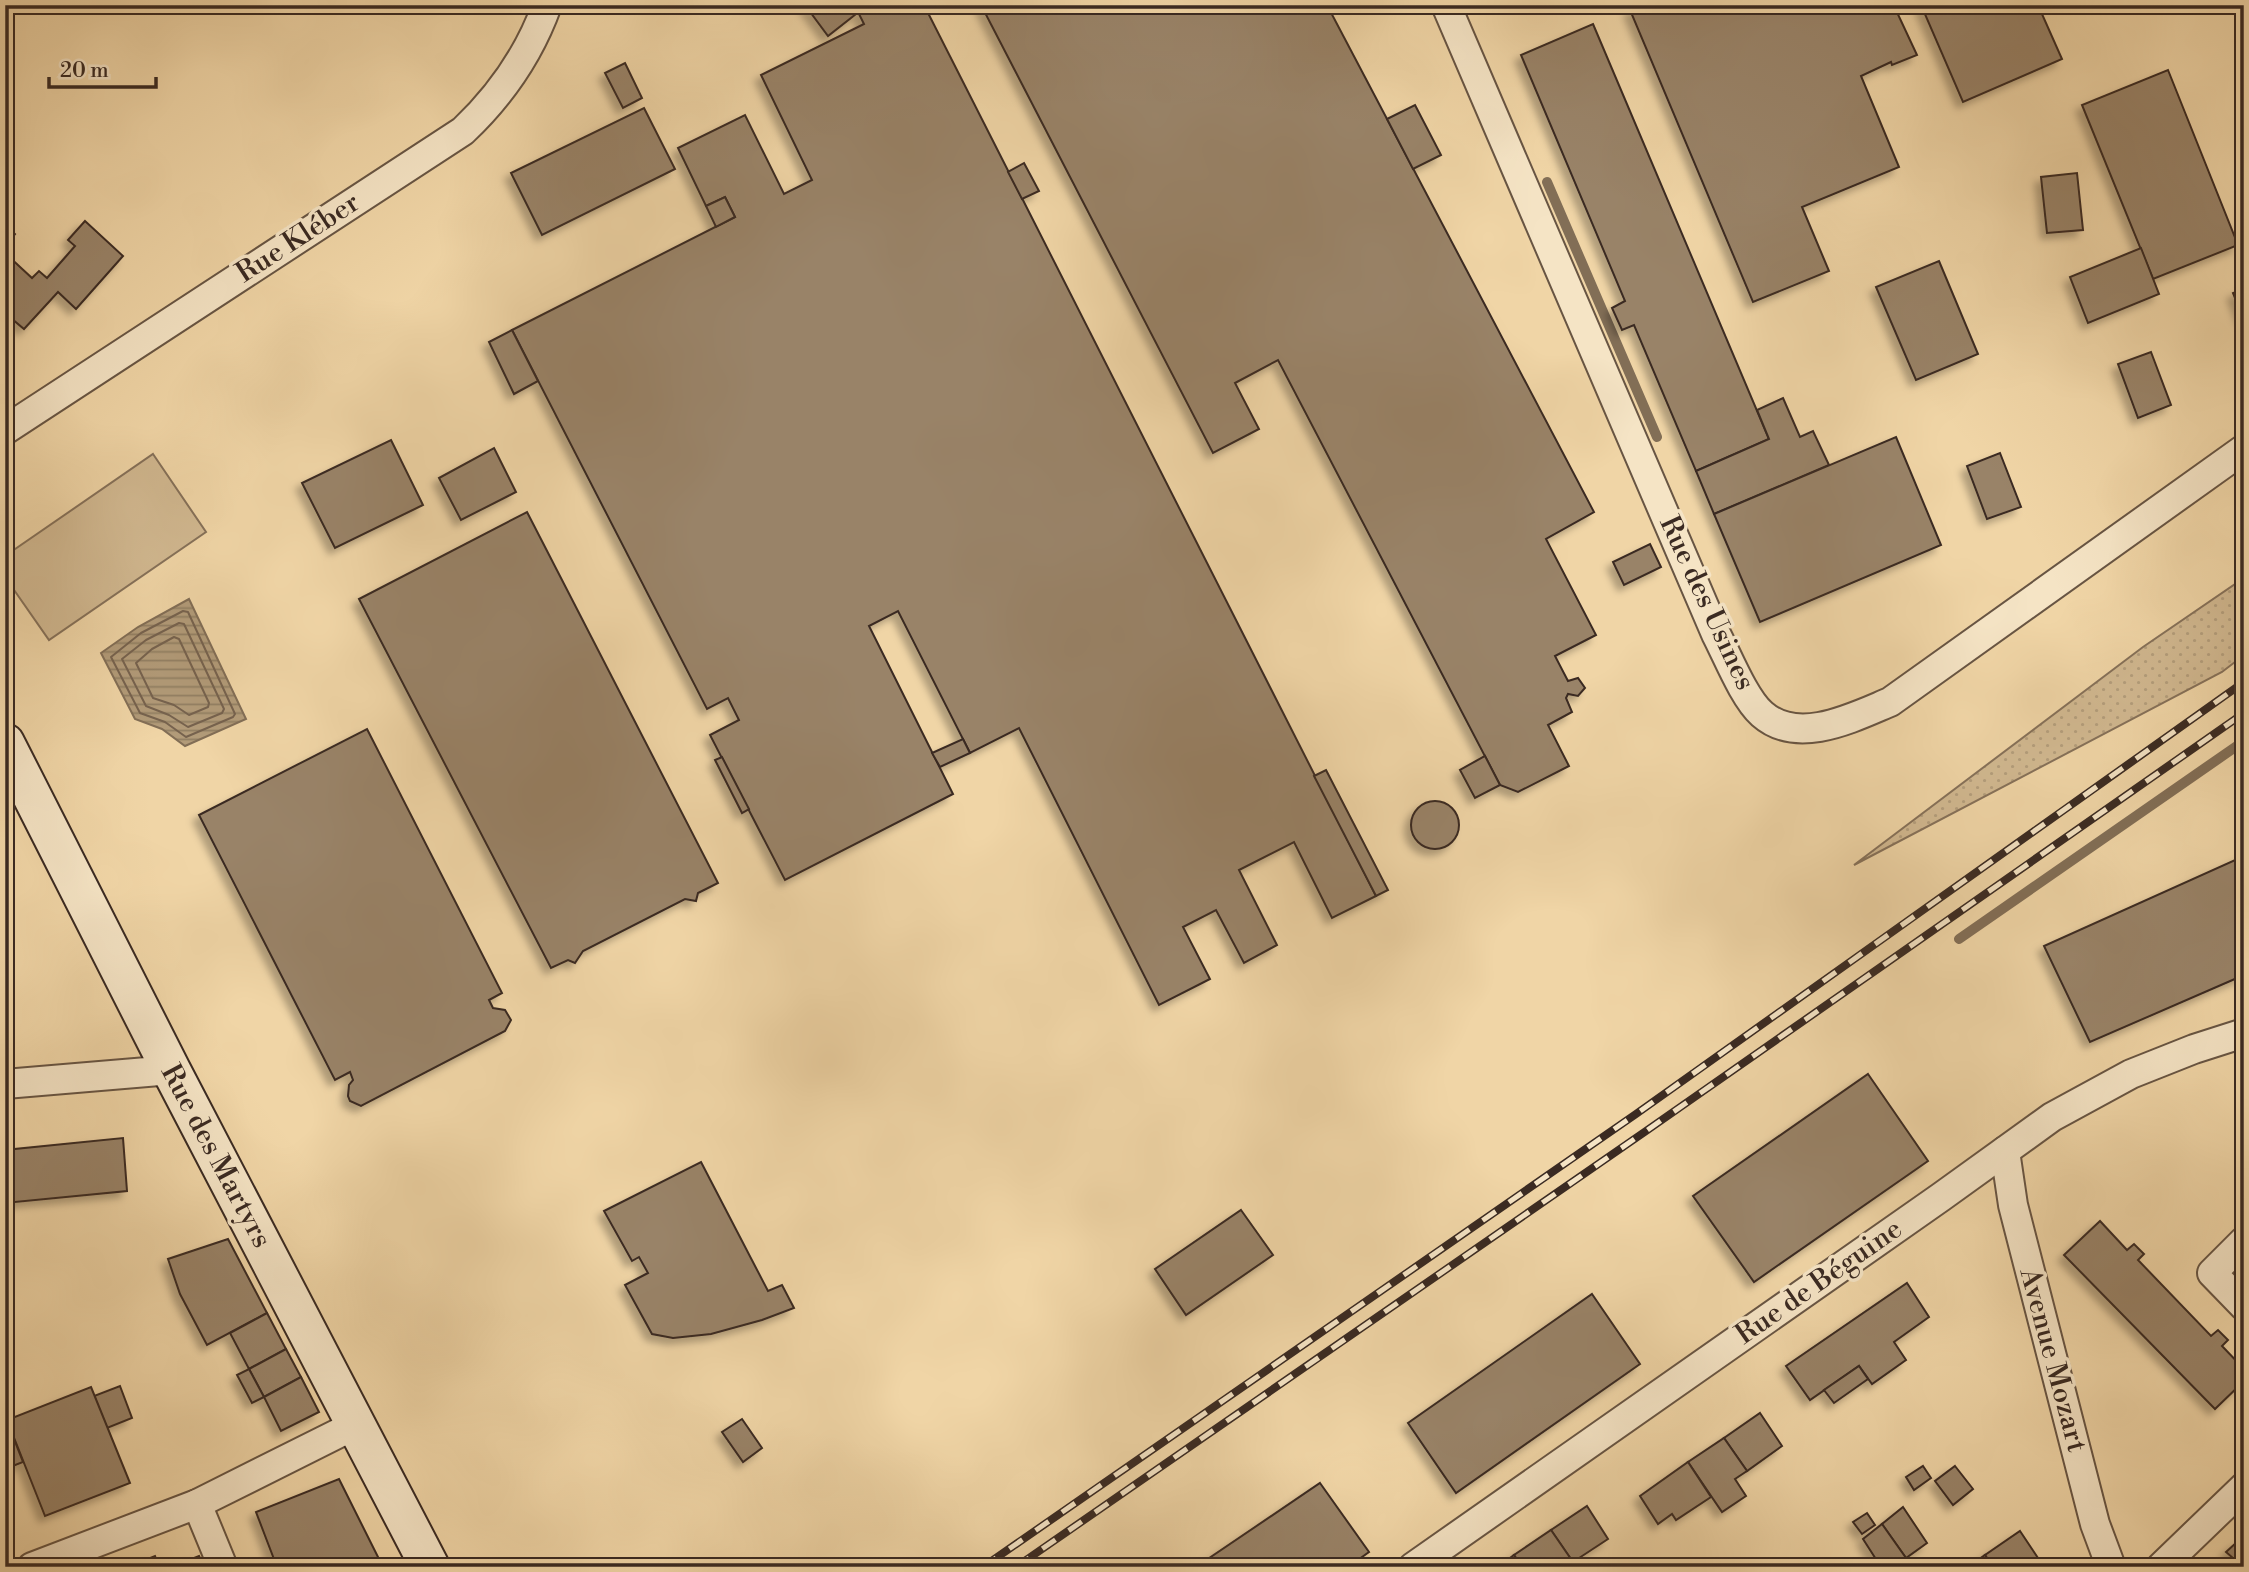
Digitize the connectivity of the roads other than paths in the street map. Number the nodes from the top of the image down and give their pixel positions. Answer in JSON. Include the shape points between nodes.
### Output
{"nodes":[{"id":1,"x":547,"y":5,"type":"edge"},
{"id":2,"x":1446,"y":5,"type":"edge"},
{"id":3,"x":5,"y":429,"type":"edge"},
{"id":4,"x":2244,"y":449,"type":"edge"},
{"id":5,"x":5,"y":743,"type":"edge"},
{"id":6,"x":2244,"y":1033,"type":"edge"},
{"id":7,"x":171,"y":1070,"type":"junction"},
{"id":8,"x":5,"y":1084,"type":"edge"},
{"id":9,"x":2005,"y":1151,"type":"junction"},
{"id":10,"x":2244,"y":1241,"type":"edge"},
{"id":11,"x":2244,"y":1306,"type":"edge"},
{"id":12,"x":357,"y":1424,"type":"junction"},
{"id":13,"x":2244,"y":1487,"type":"edge"},
{"id":14,"x":197,"y":1504,"type":"junction"},
{"id":15,"x":32,"y":1567,"type":"edge"},
{"id":16,"x":223,"y":1567,"type":"edge"},
{"id":17,"x":430,"y":1567,"type":"edge"},
{"id":18,"x":1413,"y":1567,"type":"edge"},
{"id":19,"x":2111,"y":1567,"type":"edge"},
{"id":20,"x":2161,"y":1567,"type":"edge"}],
"edges":[{"from":1,"to":3,"type":"street","name":"Rue Kléber","via":[[527,54],[463,131]]},
{"from":2,"to":4,"type":"street","name":"Rue des Usines","via":[[1716,634],[1763,715],[1789,728],[1831,726],[1890,702]]},
{"from":5,"to":7,"type":"main road","name":"Rue des Martyrs"},
{"from":6,"to":9,"type":"street","name":"Rue de Béguine","via":[[2132,1073],[2052,1117]]},
{"from":7,"to":8,"type":"street"},
{"from":7,"to":12,"type":"main road","name":"Rue des Martyrs"},
{"from":9,"to":18,"type":"street","name":"Rue de Béguine"},
{"from":9,"to":19,"type":"street","name":"Avenue Mozart","via":[[2012,1205],[2095,1524]]},
{"from":10,"to":11,"type":"street","via":[[2212,1273]]},
{"from":12,"to":14,"type":"street"},
{"from":12,"to":17,"type":"main road","name":"Rue des Martyrs"},
{"from":13,"to":20,"type":"street"},
{"from":14,"to":15,"type":"street"},
{"from":14,"to":16,"type":"street"}]}
